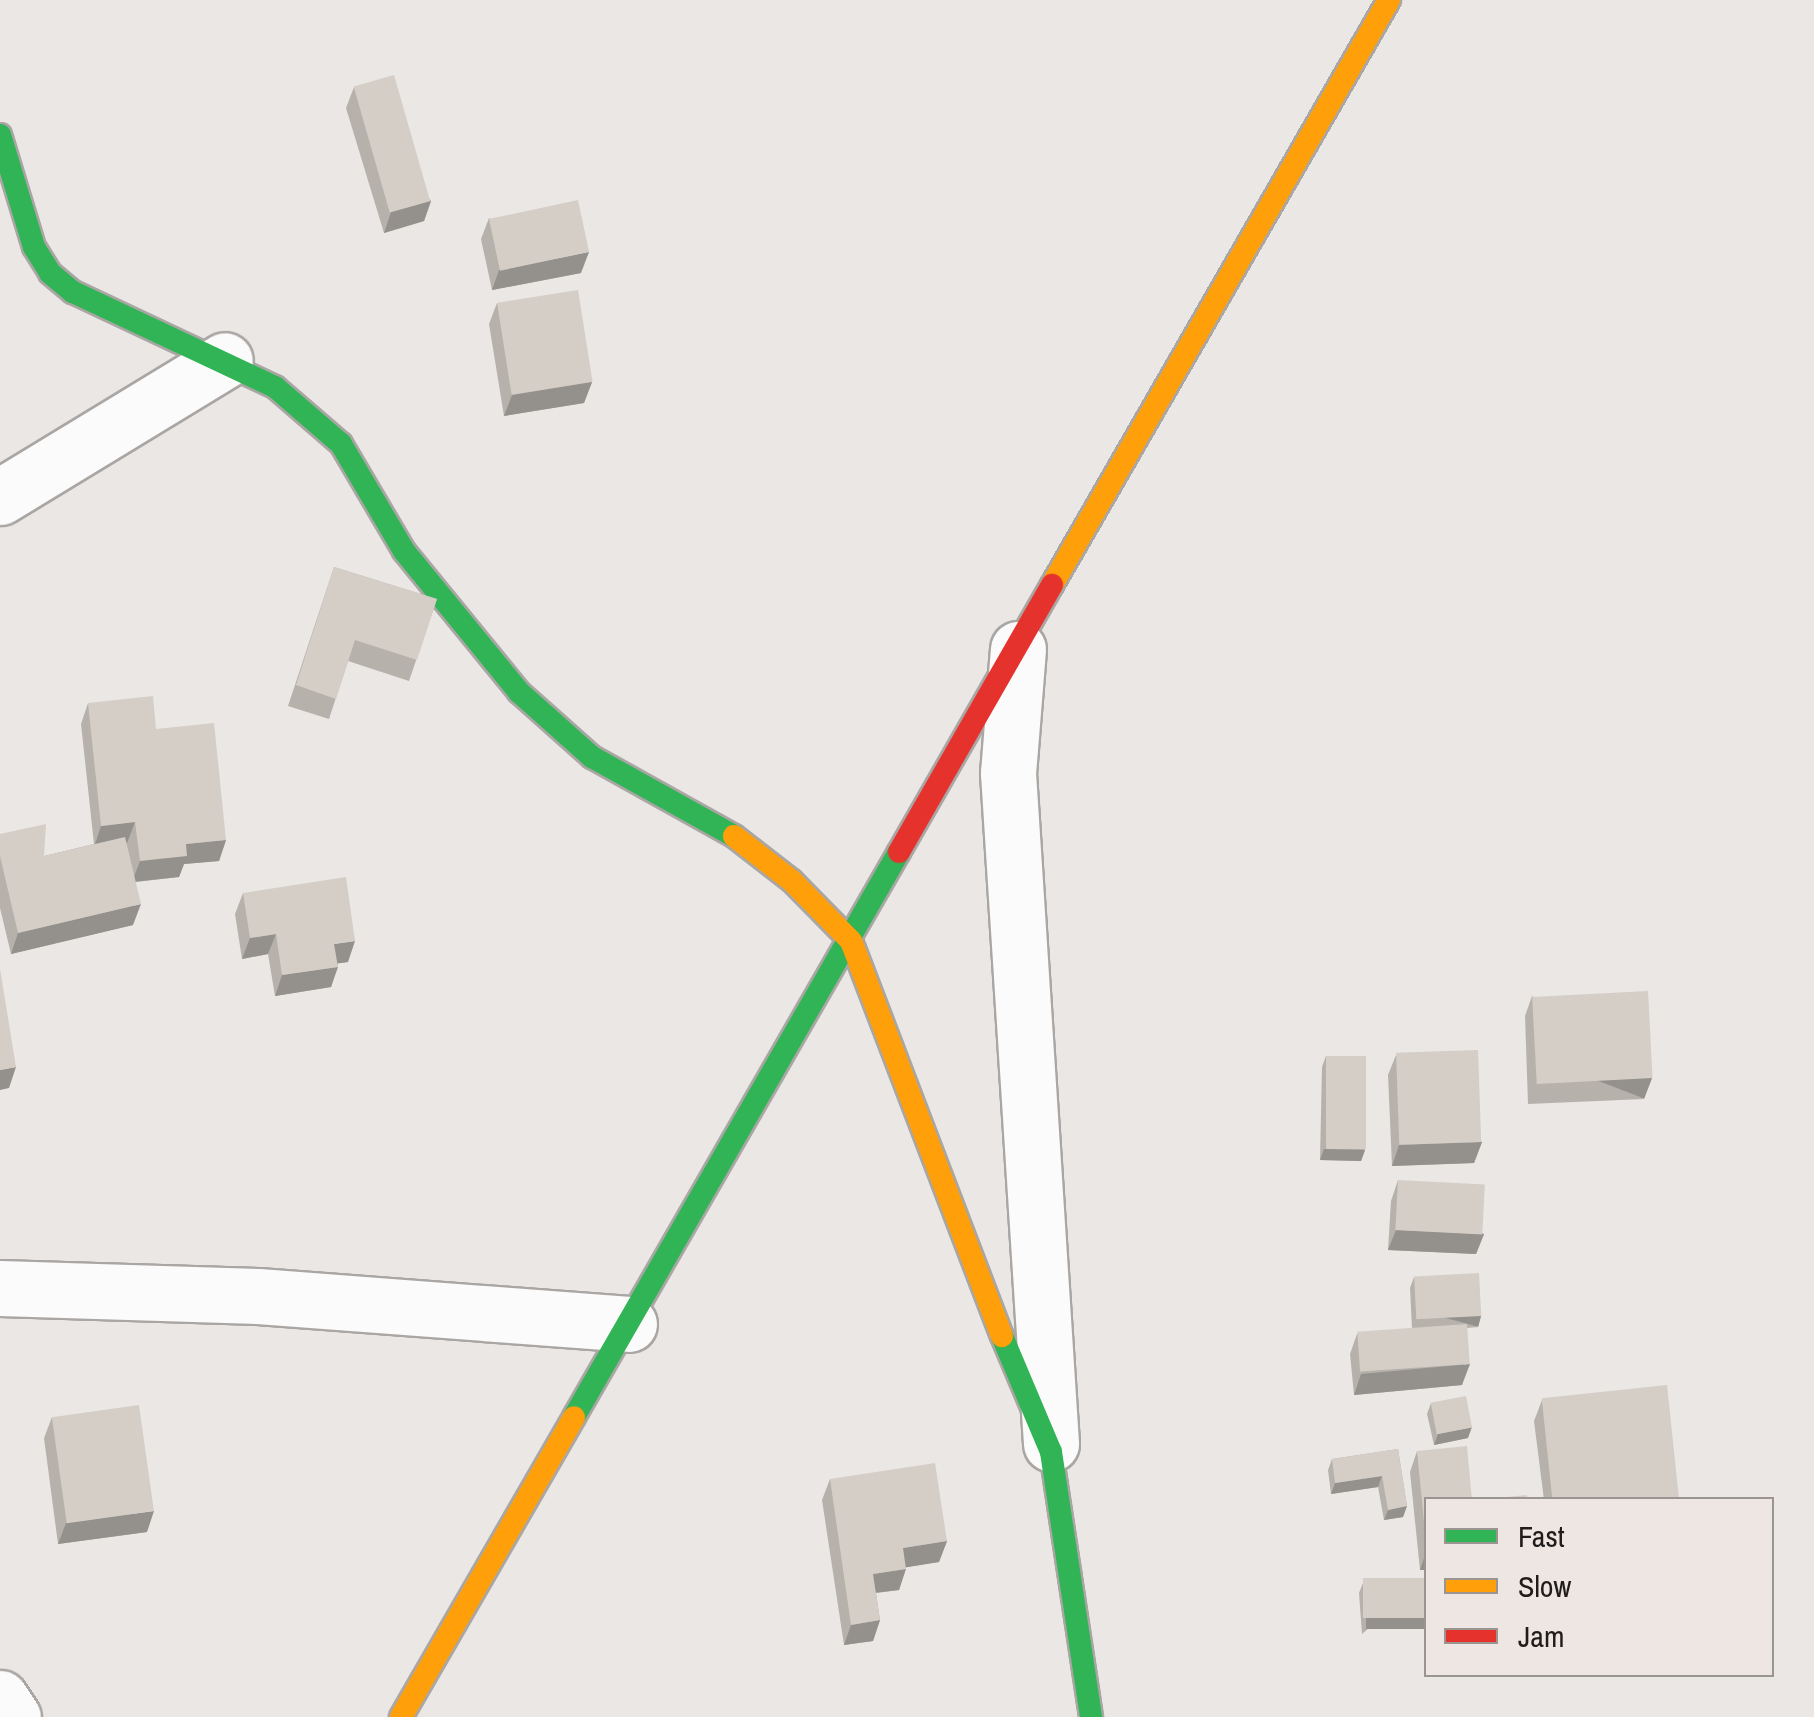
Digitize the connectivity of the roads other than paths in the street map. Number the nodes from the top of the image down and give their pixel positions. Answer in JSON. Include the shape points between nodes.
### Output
{"nodes":[{"id":1,"x":1389,"y":0,"type":"edge"},
{"id":2,"x":1,"y":146,"type":"edge"},
{"id":3,"x":225,"y":360,"type":"junction"},
{"id":4,"x":0,"y":497,"type":"edge"},
{"id":5,"x":1018,"y":649,"type":"junction"},
{"id":6,"x":851,"y":941,"type":"junction"},
{"id":7,"x":0,"y":1288,"type":"edge"},
{"id":8,"x":628,"y":1324,"type":"junction"},
{"id":9,"x":1051,"y":1452,"type":"junction"},
{"id":10,"x":0,"y":1698,"type":"edge"},
{"id":11,"x":415,"y":1708,"type":"edge"},
{"id":12,"x":13,"y":1717,"type":"edge"},
{"id":13,"x":1091,"y":1717,"type":"edge"}],
"edges":[{"from":1,"to":5,"type":"street"},
{"from":2,"to":3,"type":"street","via":[[34,247],[50,273],[73,292]]},
{"from":3,"to":4,"type":"street"},
{"from":3,"to":6,"type":"street","via":[[275,387],[341,444],[404,550],[454,617],[543,714],[592,757],[730,832]]},
{"from":5,"to":6,"type":"street"},
{"from":5,"to":9,"type":"street","via":[[1008,773]]},
{"from":6,"to":8,"type":"street"},
{"from":6,"to":9,"type":"street"},
{"from":7,"to":8,"type":"street","via":[[258,1296]]},
{"from":8,"to":11,"type":"street"},
{"from":9,"to":13,"type":"street"},
{"from":10,"to":12,"type":"street"}]}
